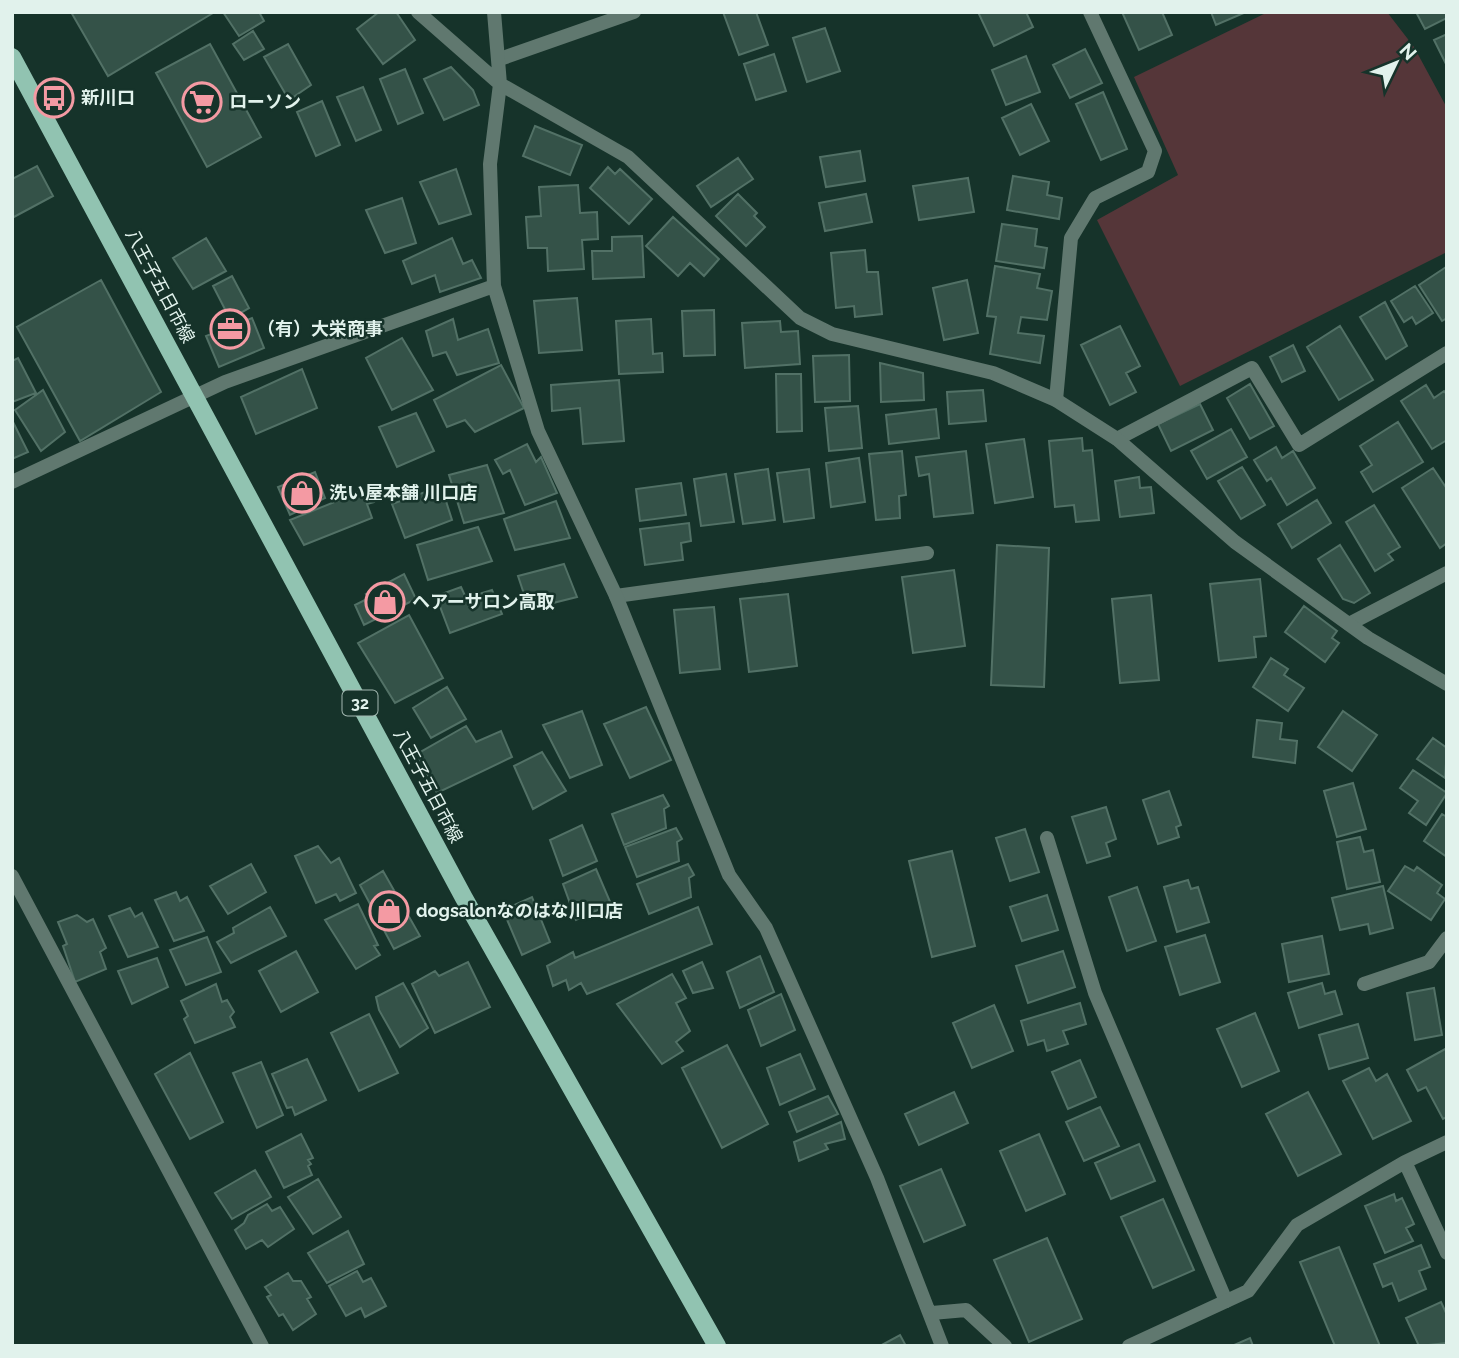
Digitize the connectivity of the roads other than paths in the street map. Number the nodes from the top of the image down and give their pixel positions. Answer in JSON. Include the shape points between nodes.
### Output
{"nodes":[{"id":1,"x":418,"y":12,"type":"edge"},
{"id":2,"x":494,"y":12,"type":"edge"},
{"id":3,"x":634,"y":12,"type":"edge"},
{"id":4,"x":1090,"y":12,"type":"edge"},
{"id":5,"x":12,"y":57,"type":"edge"},
{"id":6,"x":500,"y":60,"type":"junction"},
{"id":7,"x":500,"y":84,"type":"junction"},
{"id":8,"x":494,"y":286,"type":"junction"},
{"id":9,"x":1447,"y":354,"type":"edge"},
{"id":10,"x":195,"y":396,"type":"junction"},
{"id":11,"x":1056,"y":400,"type":"junction"},
{"id":12,"x":1117,"y":439,"type":"junction"},
{"id":13,"x":12,"y":482,"type":"edge"},
{"id":14,"x":927,"y":553,"type":"dead end"},
{"id":15,"x":1447,"y":573,"type":"edge"},
{"id":16,"x":615,"y":596,"type":"junction"},
{"id":17,"x":1349,"y":624,"type":"junction"},
{"id":18,"x":1447,"y":684,"type":"edge"},
{"id":19,"x":1047,"y":838,"type":"dead end"},
{"id":20,"x":12,"y":876,"type":"edge"},
{"id":21,"x":1447,"y":938,"type":"edge"},
{"id":22,"x":1364,"y":984,"type":"dead end"},
{"id":23,"x":1447,"y":1142,"type":"edge"},
{"id":24,"x":1405,"y":1162,"type":"junction"},
{"id":25,"x":1447,"y":1253,"type":"edge"},
{"id":26,"x":1226,"y":1301,"type":"junction"},
{"id":27,"x":932,"y":1313,"type":"junction"},
{"id":28,"x":262,"y":1346,"type":"edge"},
{"id":29,"x":717,"y":1346,"type":"edge"},
{"id":30,"x":942,"y":1346,"type":"edge"},
{"id":31,"x":1005,"y":1346,"type":"edge"},
{"id":32,"x":1129,"y":1346,"type":"edge"}],
"edges":[{"from":1,"to":7,"type":"street"},
{"from":2,"to":6,"type":"street"},
{"from":3,"to":6,"type":"street"},
{"from":4,"to":11,"type":"street","via":[[1155,151],[1148,172],[1095,198],[1071,238]]},
{"from":5,"to":10,"type":"main road","name":"八王子五日市線","number":"32"},
{"from":6,"to":7,"type":"street"},
{"from":7,"to":8,"type":"street","via":[[490,164]]},
{"from":7,"to":11,"type":"street","via":[[628,157],[800,318],[832,334],[993,373]]},
{"from":8,"to":10,"type":"street"},
{"from":8,"to":16,"type":"street","via":[[538,431]]},
{"from":9,"to":12,"type":"street","via":[[1299,445],[1252,368]]},
{"from":10,"to":13,"type":"street"},
{"from":10,"to":29,"type":"main road","name":"八王子五日市線","number":"32","via":[[464,898]]},
{"from":11,"to":12,"type":"street"},
{"from":12,"to":17,"type":"street","via":[[1235,542]]},
{"from":14,"to":16,"type":"street"},
{"from":15,"to":17,"type":"street"},
{"from":16,"to":27,"type":"street","via":[[729,875],[766,928]]},
{"from":17,"to":18,"type":"street"},
{"from":19,"to":26,"type":"street","via":[[1095,993]]},
{"from":20,"to":28,"type":"street"},
{"from":21,"to":22,"type":"street","via":[[1429,962]]},
{"from":23,"to":24,"type":"street"},
{"from":24,"to":25,"type":"street"},
{"from":24,"to":26,"type":"street","via":[[1297,1225],[1248,1291]]},
{"from":26,"to":32,"type":"street"},
{"from":27,"to":30,"type":"street"},
{"from":27,"to":31,"type":"street","via":[[966,1310]]}]}
